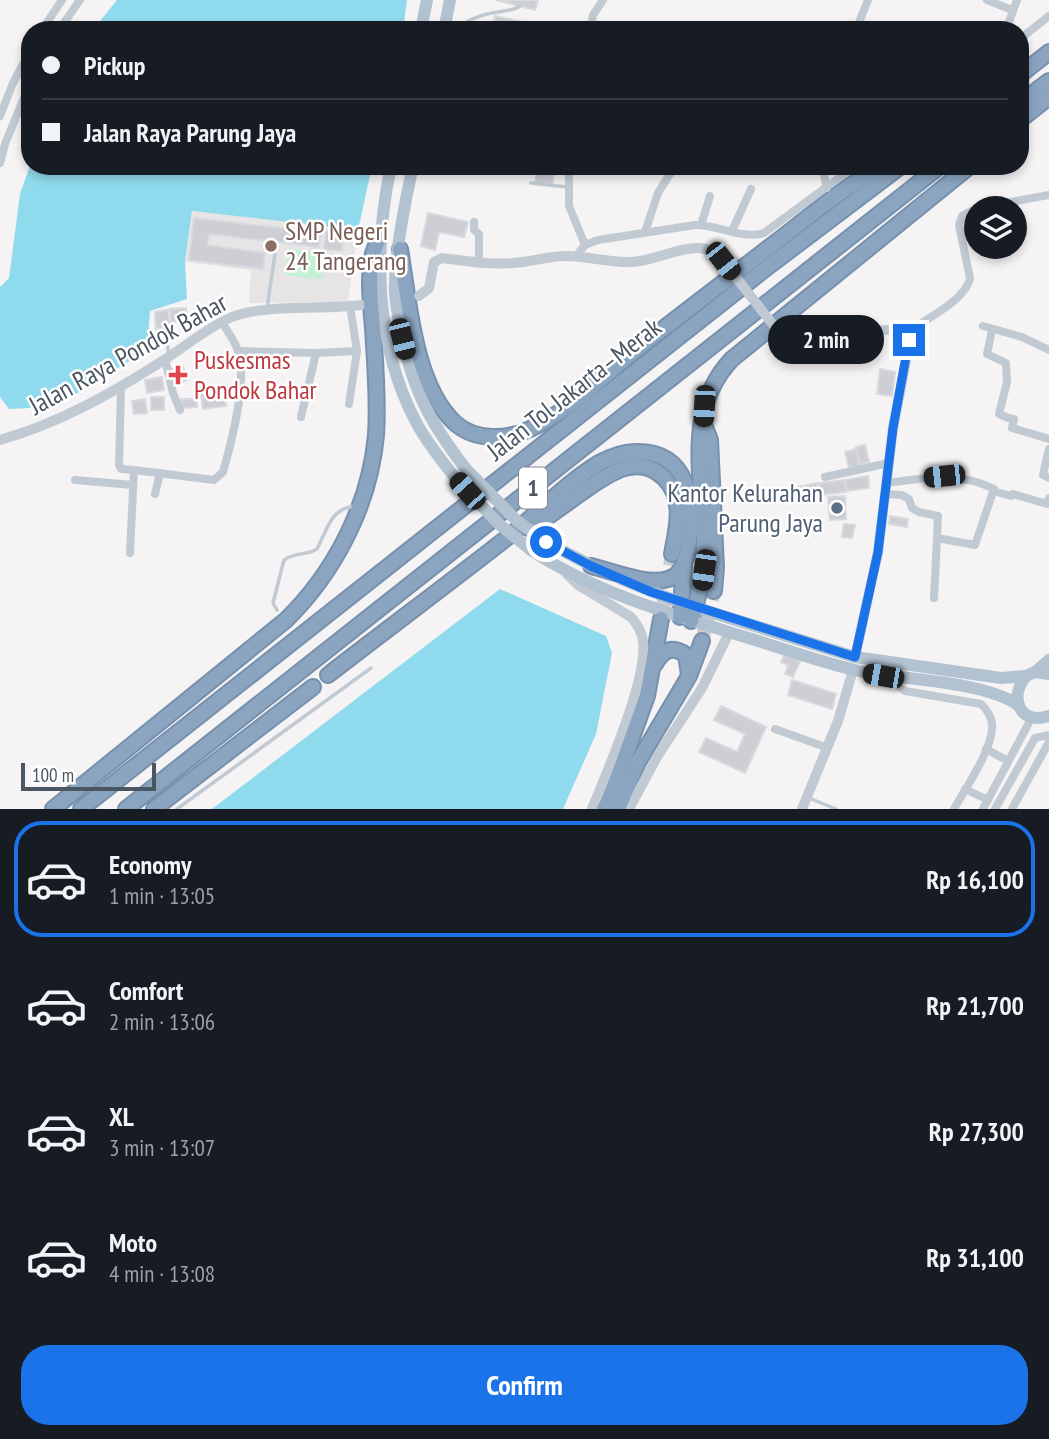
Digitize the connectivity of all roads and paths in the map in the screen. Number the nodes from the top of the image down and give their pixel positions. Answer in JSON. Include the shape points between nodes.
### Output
{"nodes":[{"id":1,"x":62,"y":0,"type":"edge"},
{"id":2,"x":80,"y":0,"type":"edge"},
{"id":3,"x":427,"y":0,"type":"edge"},
{"id":4,"x":450,"y":0,"type":"edge"},
{"id":5,"x":603,"y":0,"type":"edge"},
{"id":6,"x":868,"y":0,"type":"edge"},
{"id":7,"x":987,"y":0,"type":"edge"},
{"id":8,"x":1017,"y":0,"type":"edge"},
{"id":9,"x":520,"y":6,"type":"dead end"},
{"id":10,"x":1012,"y":10,"type":"junction"},
{"id":11,"x":1049,"y":16,"type":"edge"},
{"id":12,"x":47,"y":21,"type":"edge"},
{"id":13,"x":65,"y":21,"type":"edge"},
{"id":14,"x":423,"y":21,"type":"edge"},
{"id":15,"x":446,"y":21,"type":"edge"},
{"id":16,"x":469,"y":21,"type":"edge"},
{"id":17,"x":592,"y":21,"type":"edge"},
{"id":18,"x":860,"y":21,"type":"edge"},
{"id":19,"x":1009,"y":21,"type":"edge"},
{"id":20,"x":1029,"y":32,"type":"edge"},
{"id":21,"x":1049,"y":52,"type":"edge"},
{"id":22,"x":21,"y":68,"type":"edge"},
{"id":23,"x":1029,"y":68,"type":"edge"},
{"id":24,"x":1049,"y":81,"type":"edge"},
{"id":25,"x":13,"y":83,"type":"junction"},
{"id":26,"x":21,"y":85,"type":"edge"},
{"id":27,"x":1029,"y":96,"type":"edge"},
{"id":28,"x":1049,"y":97,"type":"edge"},
{"id":29,"x":21,"y":104,"type":"edge"},
{"id":30,"x":1029,"y":113,"type":"edge"},
{"id":31,"x":0,"y":116,"type":"edge"},
{"id":32,"x":0,"y":163,"type":"edge"},
{"id":33,"x":390,"y":175,"type":"edge"},
{"id":34,"x":412,"y":175,"type":"edge"},
{"id":35,"x":569,"y":175,"type":"edge"},
{"id":36,"x":669,"y":175,"type":"edge"},
{"id":37,"x":824,"y":175,"type":"edge"},
{"id":38,"x":844,"y":175,"type":"edge"},
{"id":39,"x":869,"y":175,"type":"edge"},
{"id":40,"x":889,"y":175,"type":"edge"},
{"id":41,"x":929,"y":175,"type":"edge"},
{"id":42,"x":959,"y":175,"type":"edge"},
{"id":43,"x":531,"y":183,"type":"dead end"},
{"id":44,"x":569,"y":187,"type":"junction"},
{"id":45,"x":827,"y":188,"type":"junction"},
{"id":46,"x":751,"y":189,"type":"dead end"},
{"id":47,"x":1049,"y":195,"type":"edge"},
{"id":48,"x":710,"y":197,"type":"dead end"},
{"id":49,"x":474,"y":222,"type":"dead end"},
{"id":50,"x":701,"y":225,"type":"junction"},
{"id":51,"x":732,"y":231,"type":"junction"},
{"id":52,"x":645,"y":232,"type":"junction"},
{"id":53,"x":379,"y":238,"type":"junction"},
{"id":54,"x":585,"y":245,"type":"junction"},
{"id":55,"x":400,"y":249,"type":"junction"},
{"id":56,"x":275,"y":254,"type":"dead end"},
{"id":57,"x":576,"y":256,"type":"junction"},
{"id":58,"x":480,"y":262,"type":"junction"},
{"id":59,"x":765,"y":269,"type":"junction"},
{"id":60,"x":419,"y":296,"type":"dead end"},
{"id":61,"x":356,"y":306,"type":"joint"},
{"id":62,"x":267,"y":310,"type":"junction"},
{"id":63,"x":222,"y":322,"type":"junction"},
{"id":64,"x":164,"y":331,"type":"dead end"},
{"id":65,"x":907,"y":332,"type":"junction"},
{"id":66,"x":1049,"y":350,"type":"edge"},
{"id":67,"x":238,"y":351,"type":"junction"},
{"id":68,"x":357,"y":351,"type":"junction"},
{"id":69,"x":636,"y":351,"type":"junction"},
{"id":70,"x":316,"y":353,"type":"junction"},
{"id":71,"x":167,"y":358,"type":"junction"},
{"id":72,"x":121,"y":387,"type":"junction"},
{"id":73,"x":349,"y":404,"type":"dead end"},
{"id":74,"x":180,"y":410,"type":"dead end"},
{"id":75,"x":301,"y":417,"type":"dead end"},
{"id":76,"x":703,"y":421,"type":"junction"},
{"id":77,"x":1049,"y":439,"type":"edge"},
{"id":78,"x":0,"y":440,"type":"edge"},
{"id":79,"x":1049,"y":449,"type":"edge"},
{"id":80,"x":888,"y":463,"type":"junction"},
{"id":81,"x":134,"y":470,"type":"junction"},
{"id":82,"x":160,"y":474,"type":"junction"},
{"id":83,"x":825,"y":477,"type":"dead end"},
{"id":84,"x":1049,"y":478,"type":"edge"},
{"id":85,"x":75,"y":480,"type":"dead end"},
{"id":86,"x":133,"y":485,"type":"junction"},
{"id":87,"x":886,"y":488,"type":"junction"},
{"id":88,"x":993,"y":491,"type":"junction"},
{"id":89,"x":155,"y":494,"type":"dead end"},
{"id":90,"x":1049,"y":498,"type":"edge"},
{"id":91,"x":359,"y":506,"type":"junction"},
{"id":92,"x":937,"y":538,"type":"junction"},
{"id":93,"x":130,"y":553,"type":"dead end"},
{"id":94,"x":672,"y":554,"type":"tunnel mouth"},
{"id":95,"x":684,"y":565,"type":"junction"},
{"id":96,"x":591,"y":566,"type":"junction"},
{"id":97,"x":565,"y":571,"type":"junction"},
{"id":98,"x":714,"y":590,"type":"tunnel mouth"},
{"id":99,"x":437,"y":591,"type":"junction"},
{"id":100,"x":934,"y":598,"type":"dead end"},
{"id":101,"x":277,"y":610,"type":"dead end"},
{"id":102,"x":687,"y":612,"type":"junction"},
{"id":103,"x":661,"y":619,"type":"tunnel mouth"},
{"id":104,"x":729,"y":632,"type":"junction"},
{"id":105,"x":702,"y":641,"type":"tunnel mouth"},
{"id":106,"x":1049,"y":660,"type":"edge"},
{"id":107,"x":655,"y":664,"type":"junction"},
{"id":108,"x":854,"y":664,"type":"junction"},
{"id":109,"x":371,"y":668,"type":"dead end"},
{"id":110,"x":1031,"y":674,"type":"junction"},
{"id":111,"x":1049,"y":674,"type":"edge"},
{"id":112,"x":328,"y":675,"type":"dead end"},
{"id":113,"x":883,"y":676,"type":"junction"},
{"id":114,"x":689,"y":677,"type":"junction"},
{"id":115,"x":313,"y":687,"type":"dead end"},
{"id":116,"x":1018,"y":705,"type":"junction"},
{"id":117,"x":1049,"y":716,"type":"edge"},
{"id":118,"x":1031,"y":717,"type":"junction"},
{"id":119,"x":775,"y":729,"type":"dead end"},
{"id":120,"x":1049,"y":735,"type":"edge"},
{"id":121,"x":1049,"y":742,"type":"edge"},
{"id":122,"x":828,"y":748,"type":"junction"},
{"id":123,"x":986,"y":749,"type":"junction"},
{"id":124,"x":1008,"y":761,"type":"junction"},
{"id":125,"x":965,"y":789,"type":"junction"},
{"id":126,"x":807,"y":797,"type":"junction"},
{"id":127,"x":988,"y":800,"type":"junction"},
{"id":128,"x":52,"y":809,"type":"edge"},
{"id":129,"x":81,"y":809,"type":"edge"},
{"id":130,"x":126,"y":809,"type":"edge"},
{"id":131,"x":154,"y":809,"type":"edge"},
{"id":132,"x":177,"y":809,"type":"edge"},
{"id":133,"x":592,"y":809,"type":"edge"},
{"id":134,"x":604,"y":809,"type":"edge"},
{"id":135,"x":618,"y":809,"type":"edge"},
{"id":136,"x":629,"y":809,"type":"edge"},
{"id":137,"x":802,"y":809,"type":"edge"},
{"id":138,"x":836,"y":809,"type":"edge"},
{"id":139,"x":954,"y":809,"type":"edge"},
{"id":140,"x":983,"y":809,"type":"edge"},
{"id":141,"x":995,"y":809,"type":"edge"},
{"id":142,"x":1012,"y":809,"type":"edge"}],
"edges":[{"from":1,"to":12,"type":"street"},
{"from":2,"to":13,"type":"street"},
{"from":3,"to":14,"type":"main road"},
{"from":4,"to":15,"type":"main road"},
{"from":5,"to":17,"type":"street"},
{"from":6,"to":18,"type":"street"},
{"from":7,"to":10,"type":"street"},
{"from":8,"to":10,"type":"street"},
{"from":9,"to":16,"type":"lane"},
{"from":10,"to":19,"type":"street"},
{"from":11,"to":20,"type":"street"},
{"from":21,"to":23,"type":"highway"},
{"from":22,"to":25,"type":"street"},
{"from":24,"to":27,"type":"highway"},
{"from":25,"to":26,"type":"street"},
{"from":25,"to":31,"type":"street"},
{"from":28,"to":30,"type":"highway"},
{"from":29,"to":32,"type":"street"},
{"from":33,"to":53,"type":"main road"},
{"from":34,"to":55,"type":"main road"},
{"from":35,"to":44,"type":"street"},
{"from":36,"to":52,"type":"street","via":[[657,194]]},
{"from":37,"to":45,"type":"street"},
{"from":38,"to":45,"type":"street"},
{"from":39,"to":69,"type":"highway"},
{"from":40,"to":59,"type":"highway","name":"Jalan Tol Jakarta–Merak","number":"1"},
{"from":41,"to":130,"type":"highway","name":"Jalan Tol Jakarta–Merak","number":"1"},
{"from":42,"to":76,"type":"highway","via":[[720,370],[708,391]]},
{"from":43,"to":44,"type":"lane"},
{"from":44,"to":54,"type":"street","via":[[569,206]]},
{"from":45,"to":51,"type":"street","via":[[764,233]]},
{"from":46,"to":51,"type":"street"},
{"from":47,"to":65,"type":"street","via":[[977,208],[962,216],[959,225],[970,283]]},
{"from":48,"to":50,"type":"street"},
{"from":49,"to":58,"type":"street","via":[[474,230],[480,233]]},
{"from":50,"to":51,"type":"street"},
{"from":50,"to":52,"type":"street"},
{"from":52,"to":54,"type":"street"},
{"from":53,"to":91,"type":"highway","via":[[371,278],[376,436]]},
{"from":53,"to":97,"type":"main road","bridge":true,"via":[[383,309],[396,373],[416,422],[456,479],[499,524]]},
{"from":54,"to":57,"type":"street"},
{"from":55,"to":69,"type":"highway","via":[[428,382],[445,411],[464,429],[482,437],[501,438],[531,429]]},
{"from":55,"to":96,"type":"main road","bridge":true,"via":[[395,293],[411,374],[425,411],[466,469],[516,520]]},
{"from":56,"to":62,"type":"lane"},
{"from":57,"to":58,"type":"street","via":[[511,264]]},
{"from":57,"to":65,"type":"street","bridge":true,"via":[[632,262],[681,250],[710,250],[778,331],[800,348],[873,331]]},
{"from":58,"to":60,"type":"street","via":[[436,260],[429,288]]},
{"from":59,"to":69,"type":"highway"},
{"from":59,"to":129,"type":"highway","name":"Jalan Tol Jakarta–Merak","number":"1"},
{"from":61,"to":62,"type":"street","name":"Jalan Raya Pondok Bahar"},
{"from":61,"to":68,"type":"street"},
{"from":62,"to":63,"type":"street","name":"Jalan Raya Pondok Bahar"},
{"from":63,"to":67,"type":"street"},
{"from":63,"to":71,"type":"street","name":"Jalan Raya Pondok Bahar"},
{"from":64,"to":71,"type":"lane"},
{"from":65,"to":80,"type":"street","via":[[909,345]]},
{"from":66,"to":77,"type":"street","via":[[987,328],[987,354],[1006,363],[1007,382],[999,414],[1014,419],[1012,428]]},
{"from":67,"to":70,"type":"street"},
{"from":67,"to":82,"type":"street","via":[[241,386],[223,472],[214,480]]},
{"from":68,"to":70,"type":"street"},
{"from":68,"to":73,"type":"street"},
{"from":70,"to":75,"type":"street"},
{"from":71,"to":72,"type":"street","name":"Jalan Raya Pondok Bahar"},
{"from":71,"to":74,"type":"street"},
{"from":72,"to":78,"type":"street","name":"Jalan Raya Pondok Bahar","via":[[70,415]]},
{"from":72,"to":81,"type":"street","via":[[119,465]]},
{"from":76,"to":98,"type":"highway","via":[[710,440]]},
{"from":76,"to":102,"type":"highway","via":[[699,441],[704,570]]},
{"from":79,"to":84,"type":"street","via":[[1043,475]]},
{"from":80,"to":83,"type":"street"},
{"from":80,"to":87,"type":"street"},
{"from":81,"to":82,"type":"street"},
{"from":81,"to":86,"type":"street"},
{"from":82,"to":89,"type":"street"},
{"from":85,"to":86,"type":"street"},
{"from":86,"to":93,"type":"street"},
{"from":87,"to":88,"type":"street","via":[[944,476],[981,482]]},
{"from":87,"to":92,"type":"street","via":[[909,499],[919,512],[938,516]]},
{"from":87,"to":108,"type":"street","via":[[878,552]]},
{"from":88,"to":90,"type":"street","via":[[1047,504]]},
{"from":88,"to":92,"type":"street","via":[[975,545]]},
{"from":91,"to":101,"type":"lane","via":[[344,506],[337,512],[317,549],[284,560],[273,603]]},
{"from":91,"to":128,"type":"highway","via":[[341,548],[303,604]]},
{"from":92,"to":100,"type":"street"},
{"from":94,"to":99,"type":"highway","via":[[679,510],[673,489],[651,469],[633,466],[612,472]]},
{"from":95,"to":96,"type":"highway","via":[[675,576],[659,581]]},
{"from":95,"to":99,"type":"highway","via":[[692,509],[683,477],[656,455],[621,453],[597,464]]},
{"from":95,"to":102,"type":"highway"},
{"from":96,"to":102,"type":"main road"},
{"from":97,"to":102,"type":"main road","via":[[599,587]]},
{"from":97,"to":133,"type":"street","via":[[578,585],[631,617],[643,638],[631,705]]},
{"from":99,"to":112,"type":"highway"},
{"from":102,"to":104,"type":"main road"},
{"from":102,"to":108,"type":"main road"},
{"from":103,"to":107,"type":"highway"},
{"from":104,"to":108,"type":"main road"},
{"from":104,"to":136,"type":"street","via":[[702,688]]},
{"from":105,"to":114,"type":"highway"},
{"from":106,"to":110,"type":"main road"},
{"from":107,"to":114,"type":"highway","via":[[667,649],[678,649],[686,655]]},
{"from":107,"to":134,"type":"highway","via":[[643,709]]},
{"from":108,"to":110,"type":"main road","via":[[1001,678]]},
{"from":108,"to":113,"type":"main road"},
{"from":108,"to":122,"type":"street"},
{"from":109,"to":132,"type":"lane"},
{"from":110,"to":111,"type":"main road"},
{"from":110,"to":116,"type":"main road","via":[[1019,684]]},
{"from":113,"to":116,"type":"main road","via":[[992,692]]},
{"from":113,"to":123,"type":"street","via":[[905,691],[981,704],[992,723]]},
{"from":114,"to":135,"type":"highway","via":[[638,762]]},
{"from":115,"to":131,"type":"highway"},
{"from":116,"to":118,"type":"main road"},
{"from":117,"to":118,"type":"main road"},
{"from":118,"to":124,"type":"street"},
{"from":119,"to":122,"type":"street"},
{"from":120,"to":141,"type":"street","via":[[1035,738]]},
{"from":121,"to":142,"type":"street"},
{"from":122,"to":126,"type":"street"},
{"from":123,"to":124,"type":"street"},
{"from":123,"to":125,"type":"street"},
{"from":124,"to":127,"type":"street"},
{"from":125,"to":127,"type":"street"},
{"from":125,"to":139,"type":"street"},
{"from":126,"to":137,"type":"street"},
{"from":126,"to":138,"type":"lane"},
{"from":127,"to":140,"type":"street"}]}
